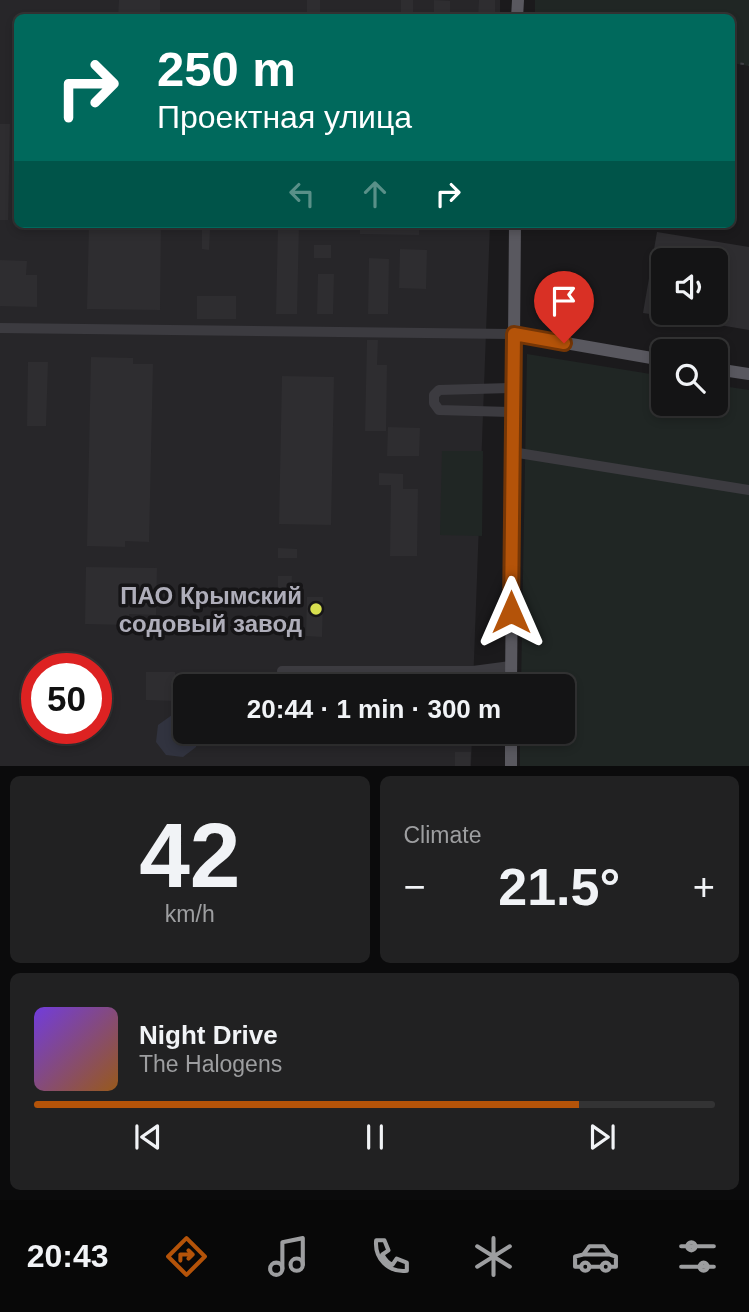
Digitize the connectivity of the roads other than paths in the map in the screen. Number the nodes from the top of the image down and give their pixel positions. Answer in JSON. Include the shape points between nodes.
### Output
{"nodes":[{"id":1,"x":515,"y":228,"type":"edge"},
{"id":2,"x":0,"y":328,"type":"edge"},
{"id":3,"x":514,"y":334,"type":"junction"},
{"id":4,"x":651,"y":358,"type":"edge"},
{"id":5,"x":728,"y":371,"type":"edge"},
{"id":6,"x":749,"y":374,"type":"edge"},
{"id":7,"x":513,"y":388,"type":"junction"},
{"id":8,"x":512,"y":412,"type":"junction"},
{"id":9,"x":512,"y":452,"type":"junction"},
{"id":10,"x":749,"y":490,"type":"edge"},
{"id":11,"x":511,"y":666,"type":"junction"},
{"id":12,"x":282,"y":671,"type":"dead end"},
{"id":13,"x":511,"y":674,"type":"edge"},
{"id":14,"x":511,"y":744,"type":"edge"},
{"id":15,"x":510,"y":766,"type":"edge"}],
"edges":[{"from":1,"to":3,"type":"main road"},
{"from":2,"to":3,"type":"lane"},
{"from":3,"to":4,"type":"main road"},
{"from":3,"to":7,"type":"main road"},
{"from":5,"to":6,"type":"main road"},
{"from":7,"to":8,"type":"main road"},
{"from":7,"to":8,"type":"lane","via":[[439,390],[434,395],[439,410]]},
{"from":8,"to":9,"type":"main road"},
{"from":9,"to":10,"type":"lane"},
{"from":9,"to":11,"type":"main road"},
{"from":11,"to":12,"type":"lane","via":[[473,671]]},
{"from":11,"to":13,"type":"main road"},
{"from":14,"to":15,"type":"main road"}]}
